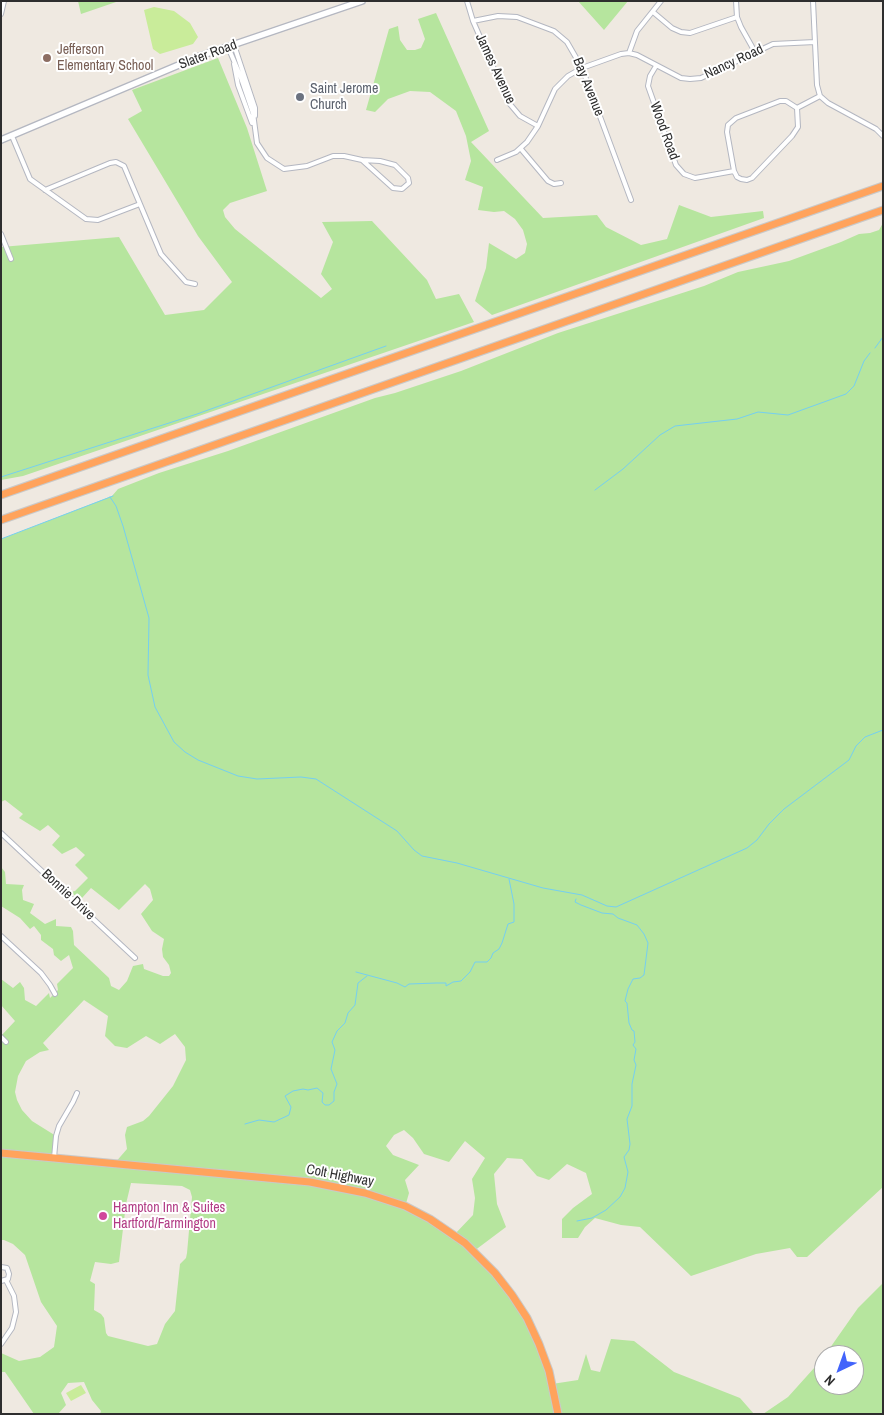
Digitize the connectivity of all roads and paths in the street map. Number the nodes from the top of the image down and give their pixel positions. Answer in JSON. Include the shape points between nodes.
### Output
{"nodes":[{"id":1,"x":4,"y":1,"type":"edge"},
{"id":2,"x":362,"y":1,"type":"edge"},
{"id":3,"x":467,"y":1,"type":"edge"},
{"id":4,"x":661,"y":1,"type":"edge"},
{"id":5,"x":736,"y":1,"type":"edge"},
{"id":6,"x":813,"y":1,"type":"edge"},
{"id":7,"x":653,"y":12,"type":"junction"},
{"id":8,"x":1,"y":14,"type":"edge"},
{"id":9,"x":737,"y":17,"type":"junction"},
{"id":10,"x":473,"y":21,"type":"junction"},
{"id":11,"x":815,"y":42,"type":"junction"},
{"id":12,"x":231,"y":46,"type":"junction"},
{"id":13,"x":629,"y":52,"type":"junction"},
{"id":14,"x":755,"y":52,"type":"junction"},
{"id":15,"x":656,"y":66,"type":"junction"},
{"id":16,"x":582,"y":68,"type":"junction"},
{"id":17,"x":820,"y":96,"type":"junction"},
{"id":18,"x":797,"y":108,"type":"junction"},
{"id":19,"x":538,"y":126,"type":"junction"},
{"id":20,"x":254,"y":128,"type":"junction"},
{"id":21,"x":12,"y":136,"type":"junction"},
{"id":22,"x":883,"y":136,"type":"edge"},
{"id":23,"x":1,"y":140,"type":"edge"},
{"id":24,"x":521,"y":149,"type":"junction"},
{"id":25,"x":362,"y":160,"type":"junction"},
{"id":26,"x":497,"y":160,"type":"dead end"},
{"id":27,"x":734,"y":171,"type":"junction"},
{"id":28,"x":561,"y":183,"type":"dead end"},
{"id":29,"x":883,"y":186,"type":"edge"},
{"id":30,"x":45,"y":190,"type":"junction"},
{"id":31,"x":631,"y":200,"type":"dead end"},
{"id":32,"x":140,"y":204,"type":"junction"},
{"id":33,"x":883,"y":210,"type":"edge"},
{"id":34,"x":1,"y":234,"type":"edge"},
{"id":35,"x":11,"y":259,"type":"dead end"},
{"id":36,"x":194,"y":284,"type":"dead end"},
{"id":37,"x":1,"y":495,"type":"edge"},
{"id":38,"x":1,"y":520,"type":"edge"},
{"id":39,"x":1,"y":833,"type":"edge"},
{"id":40,"x":1,"y":936,"type":"edge"},
{"id":41,"x":135,"y":958,"type":"dead end"},
{"id":42,"x":54,"y":994,"type":"dead end"},
{"id":43,"x":1,"y":1037,"type":"edge"},
{"id":44,"x":6,"y":1042,"type":"dead end"},
{"id":45,"x":77,"y":1093,"type":"dead end"},
{"id":46,"x":1,"y":1153,"type":"edge"},
{"id":47,"x":54,"y":1158,"type":"junction"},
{"id":48,"x":1,"y":1267,"type":"edge"},
{"id":49,"x":4,"y":1281,"type":"edge"},
{"id":50,"x":1,"y":1344,"type":"edge"},
{"id":51,"x":558,"y":1414,"type":"edge"}],
"edges":[{"from":1,"to":8,"type":"street"},
{"from":2,"to":12,"type":"main road","name":"Slater Road"},
{"from":3,"to":10,"type":"street","name":"James Avenue"},
{"from":4,"to":7,"type":"street"},
{"from":5,"to":9,"type":"street"},
{"from":6,"to":11,"type":"street"},
{"from":7,"to":9,"type":"street","via":[[672,28],[690,33]]},
{"from":7,"to":13,"type":"street","via":[[637,31]]},
{"from":9,"to":14,"type":"street"},
{"from":10,"to":16,"type":"street","name":"Bay Avenue","via":[[498,16],[517,17],[554,31],[567,42]]},
{"from":10,"to":19,"type":"street","name":"James Avenue","via":[[508,103],[520,116]]},
{"from":11,"to":14,"type":"street","name":"Nancy Road","via":[[773,44]]},
{"from":11,"to":17,"type":"street"},
{"from":12,"to":20,"type":"street","via":[[253,113]]},
{"from":12,"to":20,"type":"street","via":[[255,108]]},
{"from":12,"to":21,"type":"main road","name":"Slater Road","via":[[200,56]]},
{"from":13,"to":15,"type":"street","name":"Nancy Road"},
{"from":13,"to":16,"type":"street"},
{"from":14,"to":15,"type":"street","name":"Nancy Road","via":[[701,78],[681,78]]},
{"from":15,"to":27,"type":"street","name":"Wood Road","via":[[648,86],[676,164],[684,174],[695,178]]},
{"from":16,"to":19,"type":"street","via":[[560,83]]},
{"from":16,"to":31,"type":"street","name":"Bay Avenue"},
{"from":17,"to":18,"type":"street"},
{"from":17,"to":22,"type":"street"},
{"from":18,"to":27,"type":"street","via":[[795,132],[752,178],[741,179]]},
{"from":18,"to":27,"type":"street","via":[[780,101],[736,118],[728,125]]},
{"from":19,"to":24,"type":"street"},
{"from":20,"to":25,"type":"street","via":[[257,143],[267,158],[284,169],[307,166],[333,156]]},
{"from":21,"to":23,"type":"main road","name":"Slater Road"},
{"from":21,"to":30,"type":"street","via":[[30,179]]},
{"from":24,"to":26,"type":"street"},
{"from":24,"to":28,"type":"street","via":[[548,181]]},
{"from":25,"to":25,"type":"street","via":[[393,188],[402,189],[409,183],[395,165]]},
{"from":29,"to":37,"type":"highway"},
{"from":30,"to":32,"type":"street","via":[[86,219],[98,220]]},
{"from":30,"to":32,"type":"street","via":[[116,162],[124,166]]},
{"from":32,"to":36,"type":"street","via":[[162,254],[186,282]]},
{"from":33,"to":38,"type":"highway"},
{"from":34,"to":35,"type":"street"},
{"from":39,"to":41,"type":"street","name":"Bonnie Drive"},
{"from":40,"to":42,"type":"street","via":[[41,973]]},
{"from":43,"to":44,"type":"street"},
{"from":45,"to":47,"type":"street","via":[[59,1126]]},
{"from":46,"to":47,"type":"highway","name":"Colt Highway"},
{"from":47,"to":51,"type":"highway","name":"Colt Highway","via":[[324,1184],[378,1196],[418,1212],[465,1243],[512,1295],[542,1350]]},
{"from":48,"to":49,"type":"street","via":[[9,1272]]},
{"from":49,"to":50,"type":"street","via":[[14,1296],[16,1312],[12,1328]]}]}
